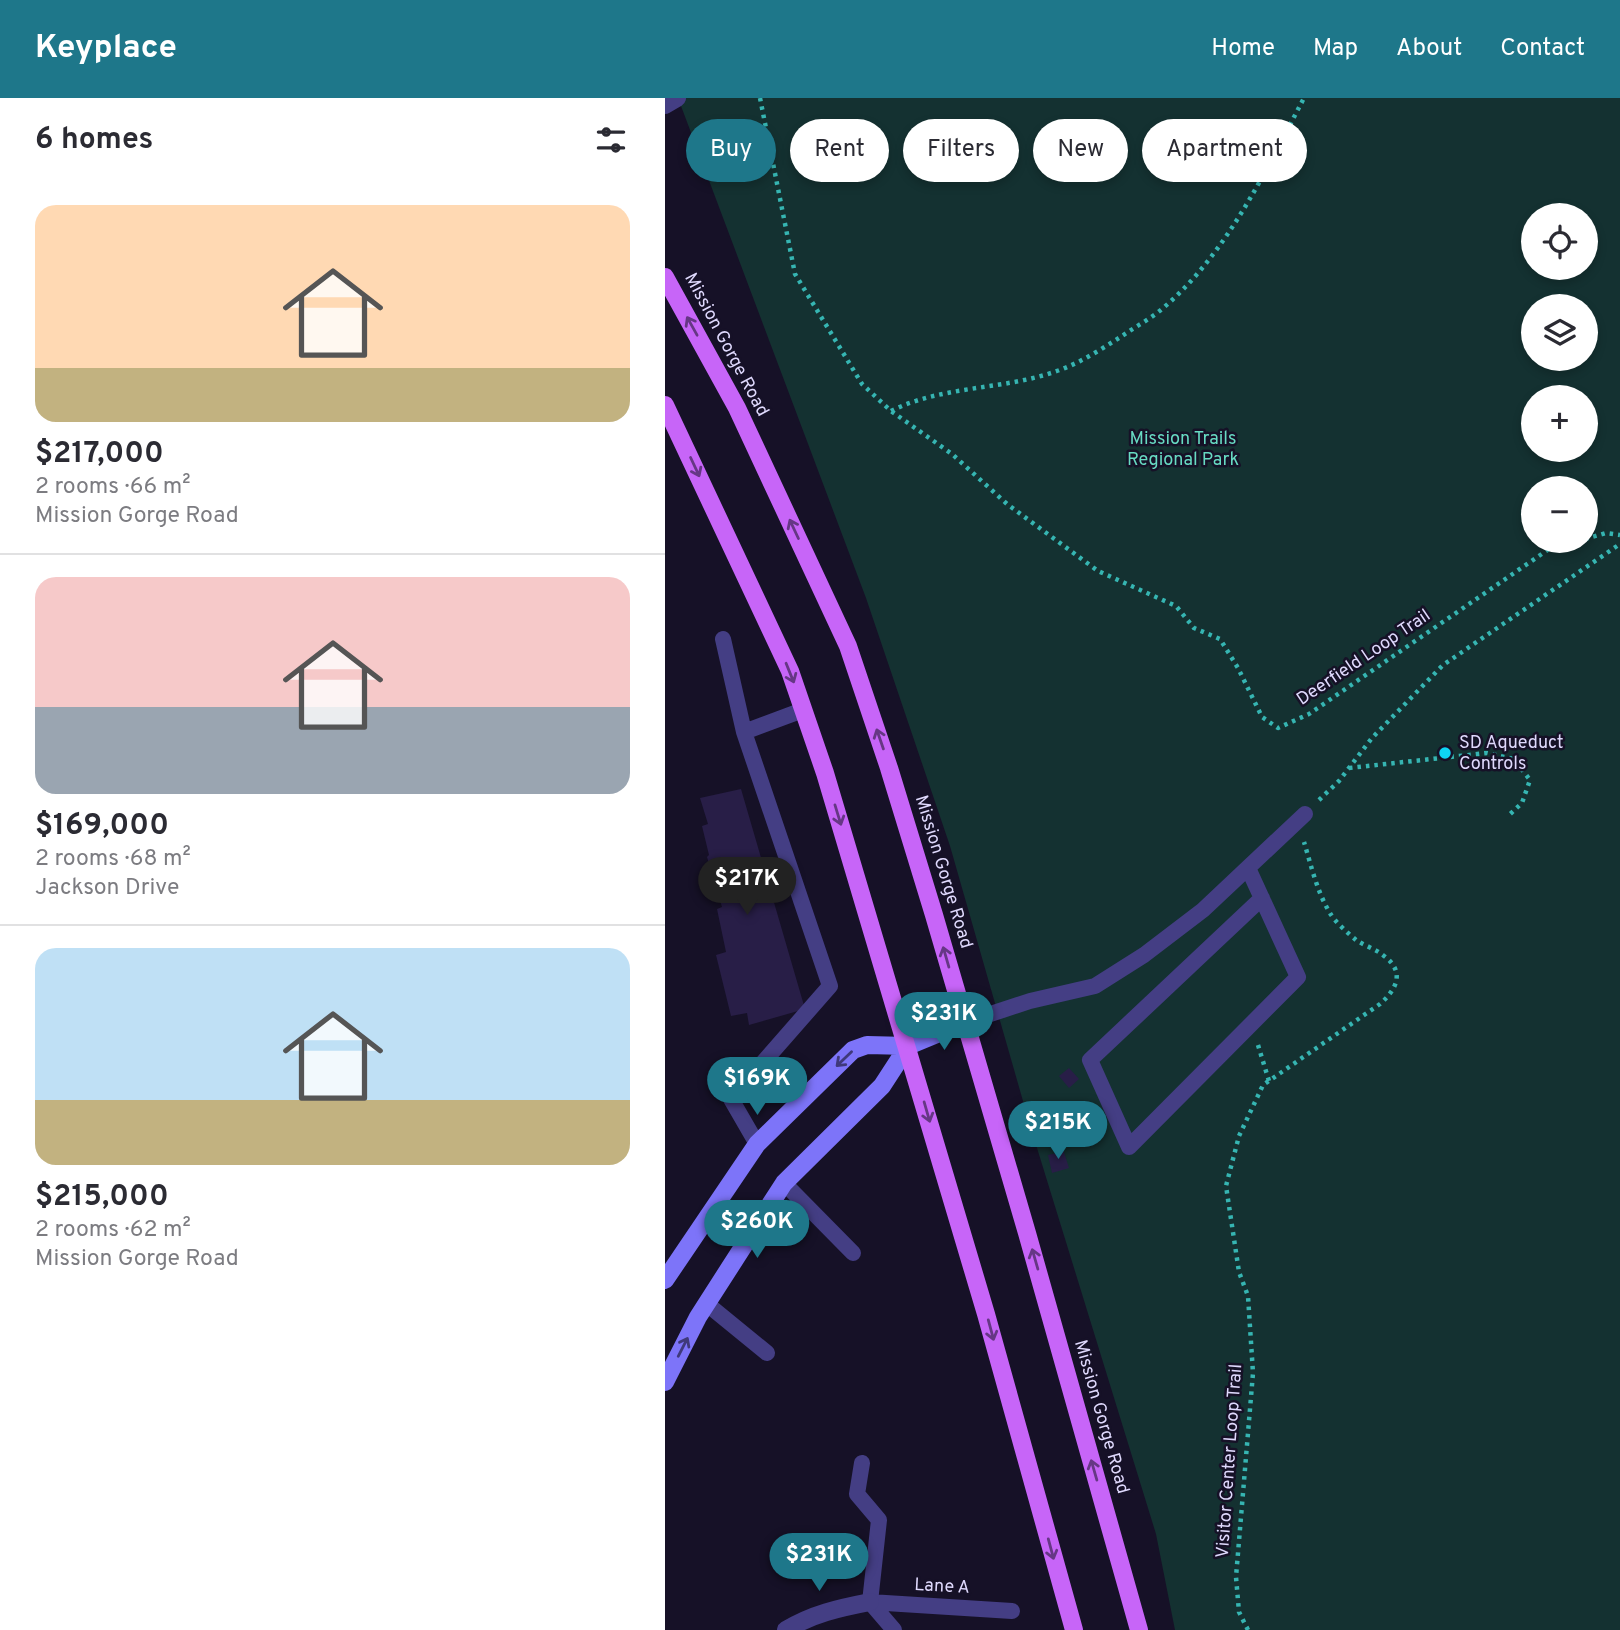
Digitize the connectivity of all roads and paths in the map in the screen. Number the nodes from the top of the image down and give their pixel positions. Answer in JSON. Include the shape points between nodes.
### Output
{"nodes":[{"id":1,"x":677,"y":98,"type":"edge"},
{"id":2,"x":760,"y":98,"type":"edge"},
{"id":3,"x":1304,"y":98,"type":"edge"},
{"id":4,"x":665,"y":105,"type":"edge"},
{"id":5,"x":665,"y":276,"type":"edge"},
{"id":6,"x":665,"y":405,"type":"edge"},
{"id":7,"x":891,"y":411,"type":"junction"},
{"id":8,"x":1598,"y":535,"type":"edge"},
{"id":9,"x":1620,"y":535,"type":"edge"},
{"id":10,"x":1620,"y":544,"type":"edge"},
{"id":11,"x":1543,"y":553,"type":"edge"},
{"id":12,"x":723,"y":639,"type":"dead end"},
{"id":13,"x":803,"y":710,"type":"junction"},
{"id":14,"x":744,"y":732,"type":"junction"},
{"id":15,"x":1349,"y":768,"type":"junction"},
{"id":16,"x":1305,"y":814,"type":"junction"},
{"id":17,"x":1508,"y":816,"type":"dead end"},
{"id":18,"x":1248,"y":868,"type":"junction"},
{"id":19,"x":1262,"y":898,"type":"junction"},
{"id":20,"x":966,"y":1022,"type":"junction"},
{"id":21,"x":1245,"y":1030,"type":"junction"},
{"id":22,"x":908,"y":1046,"type":"junction"},
{"id":23,"x":1269,"y":1081,"type":"junction"},
{"id":24,"x":757,"y":1144,"type":"junction"},
{"id":25,"x":784,"y":1183,"type":"junction"},
{"id":26,"x":853,"y":1253,"type":"dead end"},
{"id":27,"x":665,"y":1280,"type":"edge"},
{"id":28,"x":706,"y":1304,"type":"junction"},
{"id":29,"x":767,"y":1353,"type":"dead end"},
{"id":30,"x":665,"y":1382,"type":"edge"},
{"id":31,"x":862,"y":1463,"type":"dead end"},
{"id":32,"x":870,"y":1602,"type":"junction"},
{"id":33,"x":1012,"y":1611,"type":"dead end"},
{"id":34,"x":786,"y":1630,"type":"edge"},
{"id":35,"x":894,"y":1630,"type":"edge"},
{"id":36,"x":1074,"y":1630,"type":"edge"},
{"id":37,"x":1139,"y":1630,"type":"edge"},
{"id":38,"x":1248,"y":1630,"type":"edge"}],
"edges":[{"from":1,"to":4,"type":"street"},
{"from":2,"to":7,"type":"path","name":"Deerfield Loop Trail","via":[[795,274],[862,384]]},
{"from":3,"to":7,"type":"path","via":[[1254,193],[1205,266],[1161,309],[1096,353],[1053,372],[1007,385],[939,394]]},
{"from":20,"to":5,"type":"main road","name":"Mission Gorge Road","one_way":true,"via":[[848,646],[737,408]]},
{"from":6,"to":13,"type":"main road","one_way":true,"via":[[790,671]]},
{"from":7,"to":11,"type":"path","name":"Deerfield Loop Trail","via":[[952,453],[1007,504],[1098,571],[1176,606],[1194,628],[1220,639],[1262,717],[1279,728],[1309,714]]},
{"from":8,"to":9,"type":"path"},
{"from":10,"to":15,"type":"path","via":[[1443,665],[1371,738]]},
{"from":12,"to":14,"type":"lane"},
{"from":13,"to":14,"type":"lane"},
{"from":13,"to":22,"type":"main road","one_way":true},
{"from":14,"to":24,"type":"lane","via":[[830,986],[731,1099]]},
{"from":15,"to":16,"type":"path"},
{"from":15,"to":17,"type":"path","via":[[1487,753],[1514,759],[1530,780],[1522,803]]},
{"from":16,"to":18,"type":"lane"},
{"from":16,"to":23,"type":"path","name":"Visitor Center Loop Trail","via":[[1304,842],[1330,914],[1357,941],[1385,956],[1398,980],[1393,993],[1380,1004]]},
{"from":18,"to":19,"type":"lane"},
{"from":18,"to":20,"type":"lane","via":[[1144,956],[1095,986]]},
{"from":19,"to":21,"type":"lane","via":[[1298,978]]},
{"from":19,"to":21,"type":"lane","via":[[1090,1060],[1129,1147]]},
{"from":20,"to":22,"type":"main road"},
{"from":37,"to":20,"type":"main road","name":"Mission Gorge Road","one_way":true},
{"from":21,"to":23,"type":"path","via":[[1256,1037]]},
{"from":22,"to":24,"type":"main road","one_way":true,"via":[[867,1045],[853,1050]]},
{"from":22,"to":25,"type":"main road","via":[[882,1086]]},
{"from":22,"to":36,"type":"main road","one_way":true},
{"from":23,"to":38,"type":"path","name":"Visitor Center Loop Trail","via":[[1239,1136],[1226,1186],[1239,1272],[1248,1296],[1252,1373],[1236,1577],[1238,1612]]},
{"from":24,"to":27,"type":"main road"},
{"from":25,"to":26,"type":"lane"},
{"from":25,"to":28,"type":"main road"},
{"from":28,"to":29,"type":"lane"},
{"from":30,"to":28,"type":"main road","one_way":true},
{"from":31,"to":32,"type":"lane","via":[[857,1494],[879,1520]]},
{"from":32,"to":33,"type":"lane","name":"Lane A"},
{"from":32,"to":34,"type":"street","via":[[823,1612]]},
{"from":32,"to":35,"type":"lane"}]}
